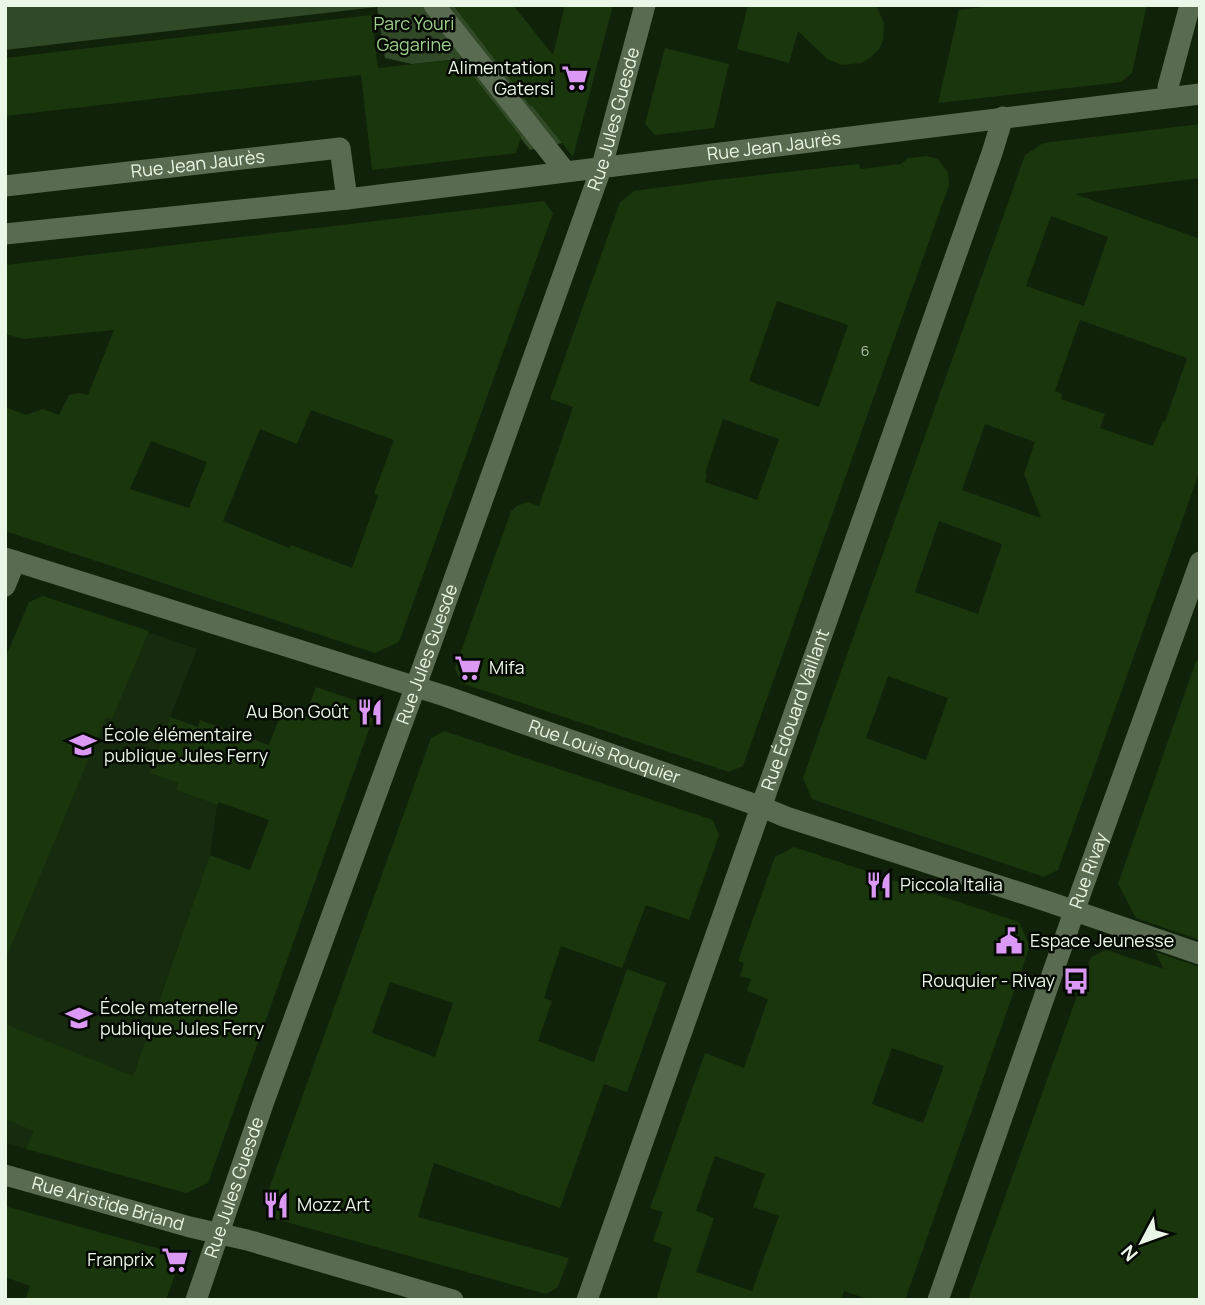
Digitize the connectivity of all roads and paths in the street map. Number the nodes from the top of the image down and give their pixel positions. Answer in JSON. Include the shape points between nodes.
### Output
{"nodes":[{"id":1,"x":434,"y":5,"type":"edge"},
{"id":2,"x":645,"y":5,"type":"edge"},
{"id":3,"x":1190,"y":5,"type":"edge"},
{"id":4,"x":1168,"y":87,"type":"dead end"},
{"id":5,"x":1200,"y":94,"type":"edge"},
{"id":6,"x":1003,"y":117,"type":"junction"},
{"id":7,"x":602,"y":166,"type":"junction"},
{"id":8,"x":565,"y":171,"type":"junction"},
{"id":9,"x":5,"y":186,"type":"edge"},
{"id":10,"x":347,"y":199,"type":"junction"},
{"id":11,"x":5,"y":234,"type":"edge"},
{"id":12,"x":10,"y":560,"type":"edge"},
{"id":13,"x":1200,"y":562,"type":"edge"},
{"id":14,"x":5,"y":586,"type":"edge"},
{"id":15,"x":414,"y":687,"type":"junction"},
{"id":16,"x":762,"y":807,"type":"junction"},
{"id":17,"x":1074,"y":911,"type":"junction"},
{"id":18,"x":1200,"y":954,"type":"edge"},
{"id":19,"x":5,"y":1175,"type":"edge"},
{"id":20,"x":219,"y":1234,"type":"junction"},
{"id":21,"x":196,"y":1300,"type":"edge"},
{"id":22,"x":453,"y":1300,"type":"edge"},
{"id":23,"x":587,"y":1300,"type":"edge"},
{"id":24,"x":939,"y":1300,"type":"edge"}],
"edges":[{"from":1,"to":8,"type":"street"},
{"from":2,"to":7,"type":"street","name":"Rue Jules Guesde"},
{"from":3,"to":4,"type":"street"},
{"from":5,"to":6,"type":"street","name":"Rue Jean Jaurès"},
{"from":6,"to":7,"type":"street","name":"Rue Jean Jaurès"},
{"from":6,"to":16,"type":"street","name":"Rue Édouard Vaillant"},
{"from":7,"to":8,"type":"street","name":"Rue Jean Jaurès"},
{"from":7,"to":15,"type":"street","name":"Rue Jules Guesde"},
{"from":8,"to":10,"type":"street","name":"Rue Jean Jaurès"},
{"from":9,"to":10,"type":"street","name":"Rue Jean Jaurès","via":[[340,148]]},
{"from":10,"to":11,"type":"street","name":"Rue Jean Jaurès"},
{"from":12,"to":14,"type":"street"},
{"from":12,"to":15,"type":"street","name":"Rue Louis Rouquier"},
{"from":13,"to":17,"type":"street","name":"Rue Rivay"},
{"from":15,"to":16,"type":"street","name":"Rue Louis Rouquier"},
{"from":15,"to":20,"type":"street","name":"Rue Jules Guesde"},
{"from":16,"to":17,"type":"street","name":"Rue Louis Rouquier"},
{"from":16,"to":23,"type":"street","name":"Rue Édouard Vaillant"},
{"from":17,"to":18,"type":"street","name":"Rue Louis Rouquier"},
{"from":17,"to":24,"type":"street","name":"Rue Rivay"},
{"from":19,"to":20,"type":"street","name":"Rue Aristide Briand"},
{"from":20,"to":21,"type":"street","name":"Rue Jules Guesde"},
{"from":20,"to":22,"type":"street","name":"Rue Aristide Briand"}]}
